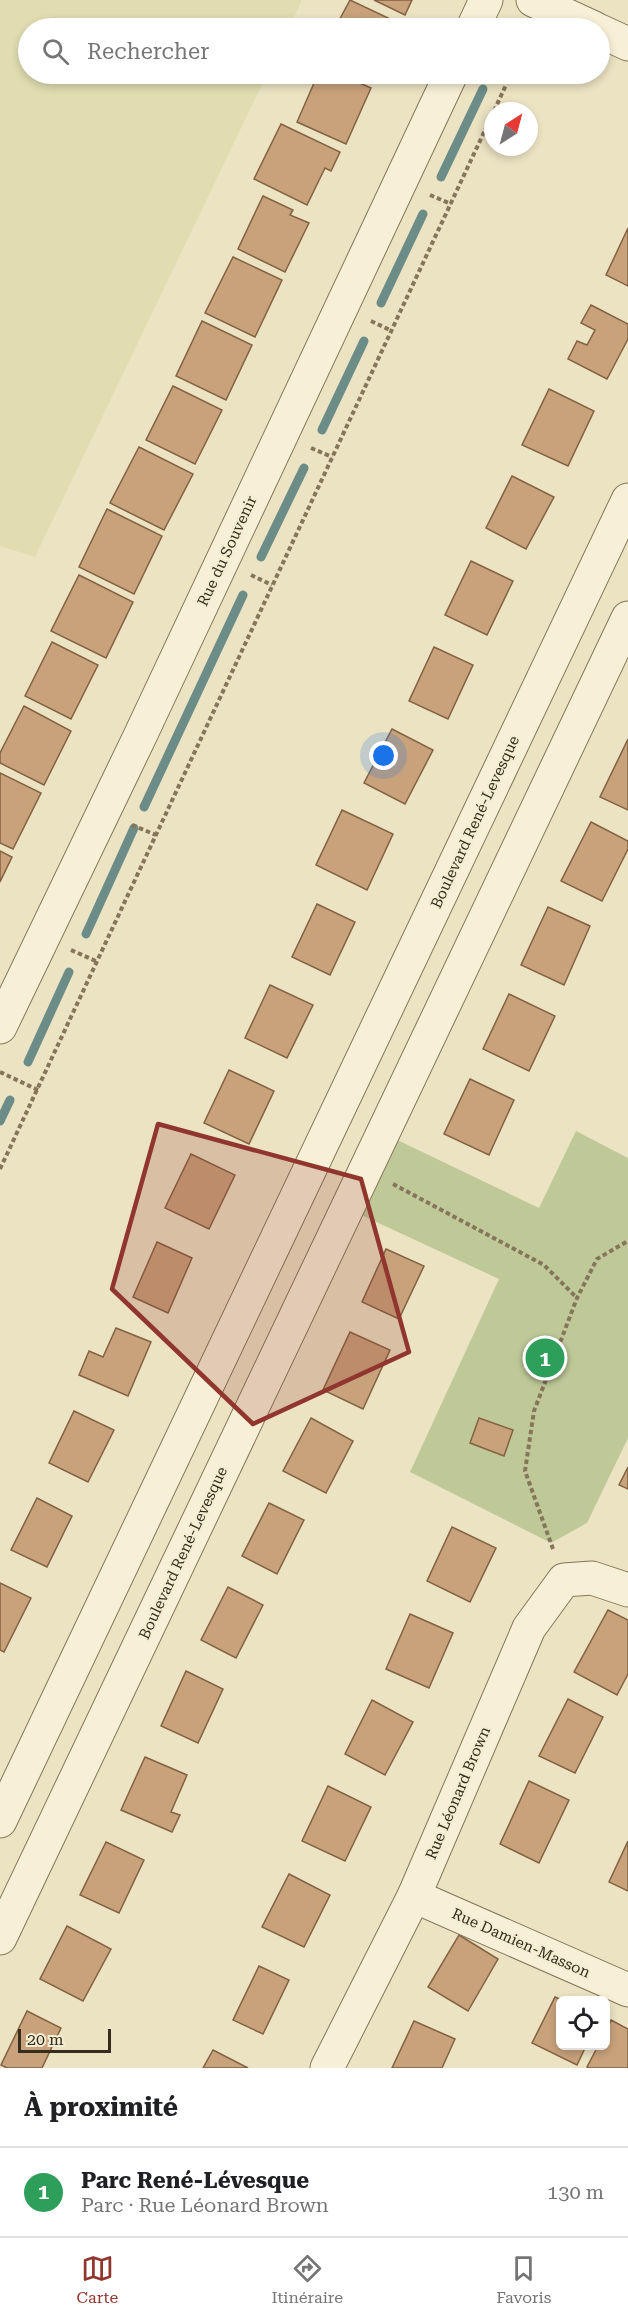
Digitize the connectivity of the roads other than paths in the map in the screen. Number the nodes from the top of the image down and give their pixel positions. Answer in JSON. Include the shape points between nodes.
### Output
{"nodes":[{"id":1,"x":486,"y":0,"type":"edge"},
{"id":2,"x":533,"y":0,"type":"edge"},
{"id":3,"x":477,"y":18,"type":"edge"},
{"id":4,"x":572,"y":18,"type":"edge"},
{"id":5,"x":610,"y":36,"type":"edge"},
{"id":6,"x":628,"y":44,"type":"edge"},
{"id":7,"x":447,"y":84,"type":"edge"},
{"id":8,"x":628,"y":500,"type":"edge"},
{"id":9,"x":628,"y":618,"type":"edge"},
{"id":10,"x":0,"y":1027,"type":"edge"},
{"id":11,"x":321,"y":1145,"type":"junction"},
{"id":12,"x":366,"y":1169,"type":"junction"},
{"id":13,"x":628,"y":1590,"type":"edge"},
{"id":14,"x":0,"y":1821,"type":"edge"},
{"id":15,"x":414,"y":1896,"type":"junction"},
{"id":16,"x":0,"y":1938,"type":"edge"},
{"id":17,"x":628,"y":1990,"type":"edge"},
{"id":18,"x":327,"y":2068,"type":"edge"}],
"edges":[{"from":1,"to":3,"type":"street"},
{"from":2,"to":4,"type":"street"},
{"from":5,"to":6,"type":"street"},
{"from":7,"to":10,"type":"street","name":"Rue du Souvenir"},
{"from":8,"to":11,"type":"street","name":"Boulevard René-Levesque"},
{"from":9,"to":12,"type":"street","name":"Boulevard René-Levesque"},
{"from":11,"to":12,"type":"street"},
{"from":11,"to":14,"type":"street","name":"Boulevard René-Levesque"},
{"from":12,"to":16,"type":"street","name":"Boulevard René-Levesque"},
{"from":13,"to":15,"type":"street","name":"Rue Léonard Brown","via":[[592,1578],[564,1580],[529,1628]]},
{"from":15,"to":17,"type":"street","name":"Rue Damien-Masson"},
{"from":15,"to":18,"type":"street","name":"Rue Léonard Brown"}]}
